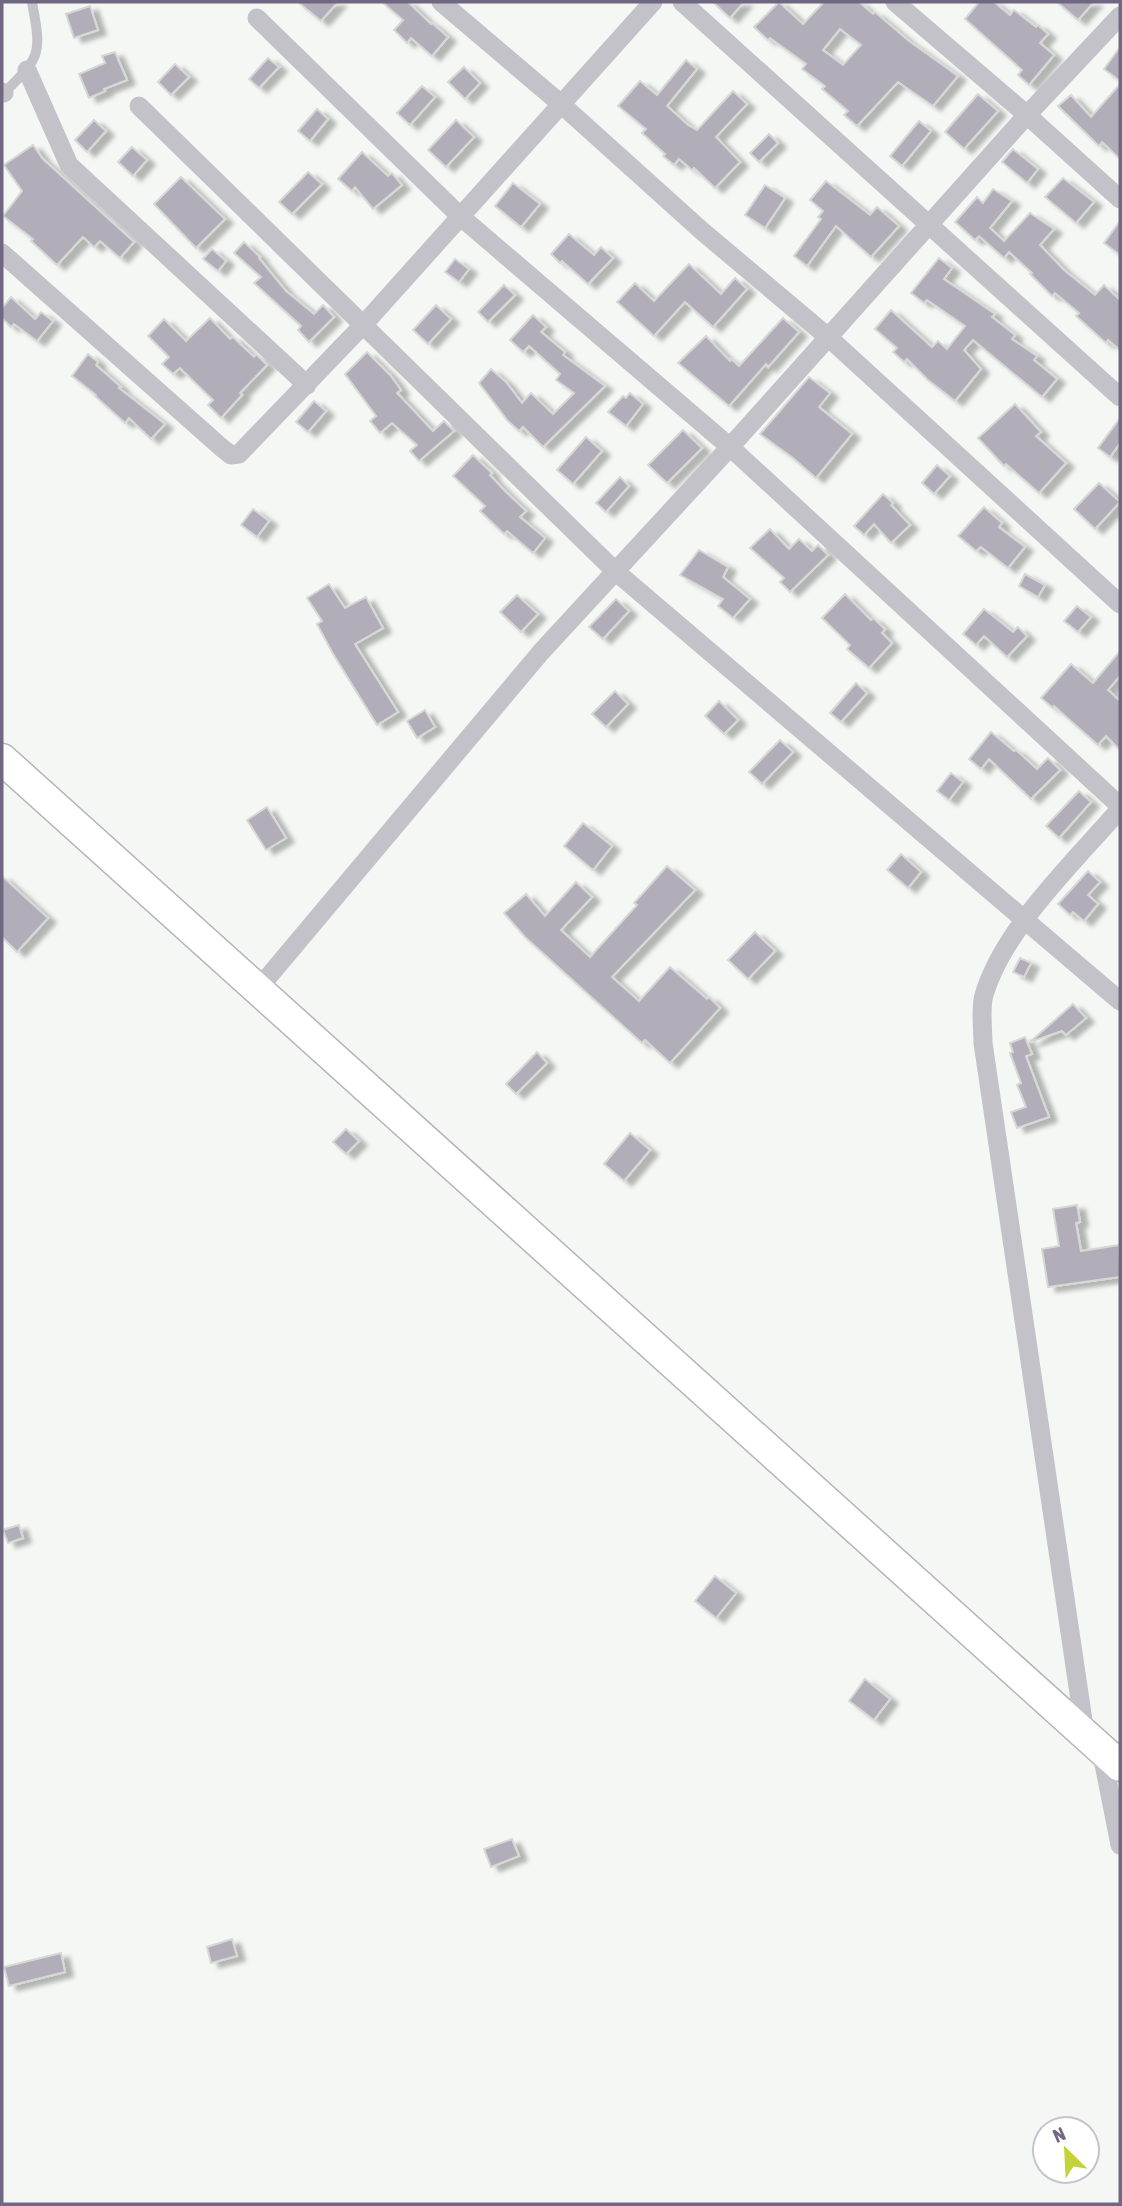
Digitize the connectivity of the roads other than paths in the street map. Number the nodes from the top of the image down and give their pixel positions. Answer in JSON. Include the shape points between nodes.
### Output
{"nodes":[{"id":1,"x":32,"y":2,"type":"edge"},
{"id":2,"x":440,"y":2,"type":"edge"},
{"id":3,"x":653,"y":2,"type":"edge"},
{"id":4,"x":682,"y":2,"type":"edge"},
{"id":5,"x":895,"y":2,"type":"edge"},
{"id":6,"x":1114,"y":2,"type":"edge"},
{"id":7,"x":1120,"y":7,"type":"edge"},
{"id":8,"x":1120,"y":16,"type":"edge"},
{"id":9,"x":257,"y":18,"type":"dead end"},
{"id":10,"x":27,"y":70,"type":"junction"},
{"id":11,"x":3,"y":94,"type":"edge"},
{"id":12,"x":561,"y":104,"type":"junction"},
{"id":13,"x":139,"y":106,"type":"dead end"},
{"id":14,"x":1027,"y":115,"type":"junction"},
{"id":15,"x":1120,"y":199,"type":"edge"},
{"id":16,"x":461,"y":217,"type":"junction"},
{"id":17,"x":929,"y":224,"type":"junction"},
{"id":18,"x":2,"y":253,"type":"edge"},
{"id":19,"x":364,"y":324,"type":"junction"},
{"id":20,"x":828,"y":337,"type":"junction"},
{"id":21,"x":307,"y":385,"type":"junction"},
{"id":22,"x":1120,"y":397,"type":"edge"},
{"id":23,"x":730,"y":447,"type":"junction"},
{"id":24,"x":615,"y":571,"type":"junction"},
{"id":25,"x":1120,"y":604,"type":"edge"},
{"id":26,"x":2,"y":759,"type":"edge"},
{"id":27,"x":1120,"y":807,"type":"edge"},
{"id":28,"x":1024,"y":919,"type":"junction"},
{"id":29,"x":258,"y":989,"type":"junction"},
{"id":30,"x":1120,"y":1001,"type":"edge"},
{"id":31,"x":1102,"y":1749,"type":"edge"},
{"id":32,"x":1120,"y":1845,"type":"edge"}],
"edges":[{"from":1,"to":10,"type":"lane","via":[[37,55]]},
{"from":2,"to":12,"type":"street"},
{"from":3,"to":12,"type":"street"},
{"from":4,"to":17,"type":"street"},
{"from":5,"to":14,"type":"street"},
{"from":6,"to":7,"type":"street"},
{"from":8,"to":14,"type":"street"},
{"from":9,"to":16,"type":"street"},
{"from":10,"to":11,"type":"lane"},
{"from":10,"to":21,"type":"street","via":[[69,165]]},
{"from":12,"to":16,"type":"street"},
{"from":12,"to":20,"type":"street"},
{"from":13,"to":19,"type":"street"},
{"from":14,"to":15,"type":"street"},
{"from":14,"to":17,"type":"street"},
{"from":16,"to":19,"type":"street"},
{"from":16,"to":23,"type":"street"},
{"from":17,"to":20,"type":"street"},
{"from":17,"to":22,"type":"street"},
{"from":18,"to":21,"type":"street","via":[[231,455],[246,449]]},
{"from":19,"to":21,"type":"street"},
{"from":19,"to":24,"type":"street"},
{"from":20,"to":23,"type":"street"},
{"from":20,"to":25,"type":"street"},
{"from":23,"to":24,"type":"street"},
{"from":23,"to":27,"type":"street"},
{"from":24,"to":28,"type":"street"},
{"from":24,"to":29,"type":"street","via":[[541,652]]},
{"from":26,"to":29,"type":"main road"},
{"from":27,"to":28,"type":"street"},
{"from":28,"to":30,"type":"street"},
{"from":28,"to":31,"type":"street","via":[[999,959],[984,997],[983,1043]]},
{"from":29,"to":31,"type":"main road"},
{"from":31,"to":32,"type":"street"}]}
